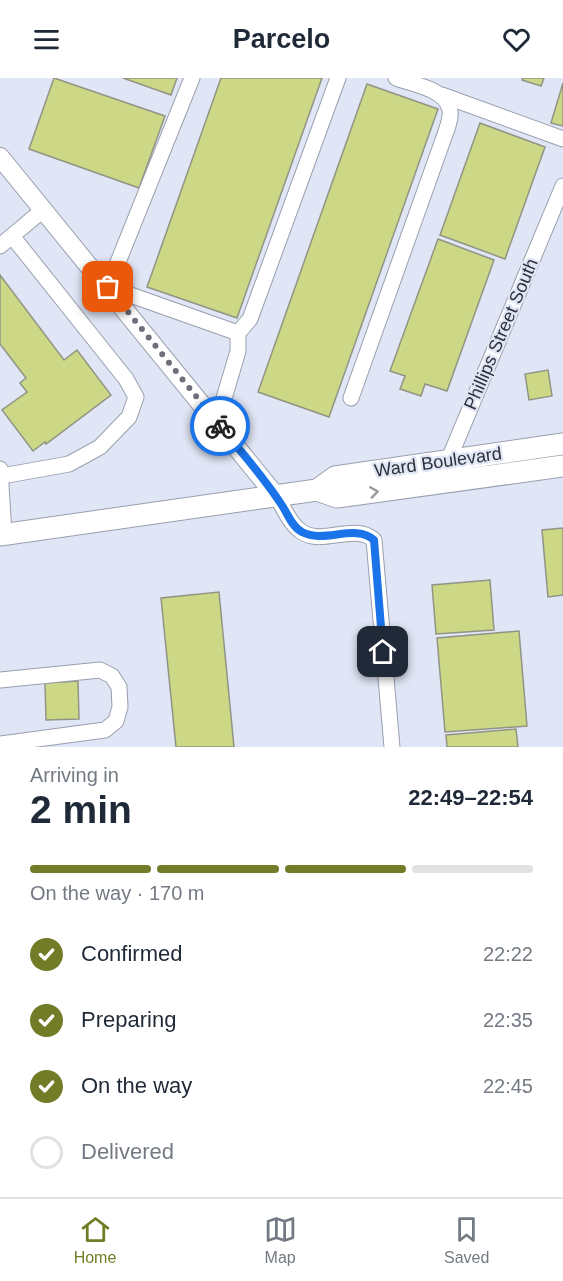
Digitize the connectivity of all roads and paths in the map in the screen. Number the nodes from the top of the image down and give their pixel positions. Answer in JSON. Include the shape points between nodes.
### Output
{"nodes":[{"id":1,"x":192,"y":78,"type":"edge"},
{"id":2,"x":338,"y":78,"type":"edge"},
{"id":3,"x":396,"y":78,"type":"edge"},
{"id":4,"x":442,"y":95,"type":"junction"},
{"id":5,"x":563,"y":139,"type":"edge"},
{"id":6,"x":0,"y":157,"type":"edge"},
{"id":7,"x":563,"y":186,"type":"edge"},
{"id":8,"x":44,"y":209,"type":"junction"},
{"id":9,"x":6,"y":241,"type":"edge"},
{"id":10,"x":108,"y":287,"type":"junction"},
{"id":11,"x":238,"y":333,"type":"junction"},
{"id":12,"x":351,"y":398,"type":"dead end"},
{"id":13,"x":217,"y":422,"type":"junction"},
{"id":14,"x":563,"y":444,"type":"edge"},
{"id":15,"x":449,"y":460,"type":"junction"},
{"id":16,"x":563,"y":466,"type":"edge"},
{"id":17,"x":1,"y":472,"type":"edge"},
{"id":18,"x":440,"y":483,"type":"junction"},
{"id":19,"x":317,"y":490,"type":"junction"},
{"id":20,"x":276,"y":496,"type":"junction"},
{"id":21,"x":2,"y":535,"type":"edge"},
{"id":22,"x":0,"y":680,"type":"edge"},
{"id":23,"x":0,"y":744,"type":"edge"},
{"id":24,"x":392,"y":747,"type":"edge"}],
"edges":[{"from":1,"to":10,"type":"street"},
{"from":2,"to":11,"type":"street","via":[[250,319]]},
{"from":3,"to":4,"type":"street"},
{"from":4,"to":5,"type":"street"},
{"from":4,"to":12,"type":"street","via":[[450,115],[443,140]]},
{"from":6,"to":8,"type":"main road"},
{"from":7,"to":15,"type":"street","name":"Phillips Street South"},
{"from":8,"to":9,"type":"street"},
{"from":8,"to":10,"type":"main road"},
{"from":9,"to":17,"type":"street","via":[[126,379],[136,397],[129,417],[100,447],[69,464]]},
{"from":10,"to":11,"type":"street"},
{"from":10,"to":13,"type":"main road"},
{"from":11,"to":13,"type":"street","via":[[238,351]]},
{"from":13,"to":20,"type":"main road"},
{"from":14,"to":15,"type":"highway","name":"Ward Boulevard"},
{"from":15,"to":18,"type":"street","name":"Phillips Street South"},
{"from":15,"to":19,"type":"highway","name":"Ward Boulevard","via":[[335,477]]},
{"from":16,"to":18,"type":"highway","name":"Ward Boulevard"},
{"from":17,"to":21,"type":"street"},
{"from":19,"to":18,"type":"highway","name":"Ward Boulevard","one_way":true,"via":[[337,497]]},
{"from":19,"to":20,"type":"highway","name":"Ward Boulevard"},
{"from":20,"to":21,"type":"highway","name":"Ward Boulevard"},
{"from":20,"to":24,"type":"street","via":[[302,532],[322,537],[357,533],[374,540]]},
{"from":22,"to":23,"type":"street","via":[[100,670],[112,676],[119,687],[120,706],[116,721],[105,730]]}]}
